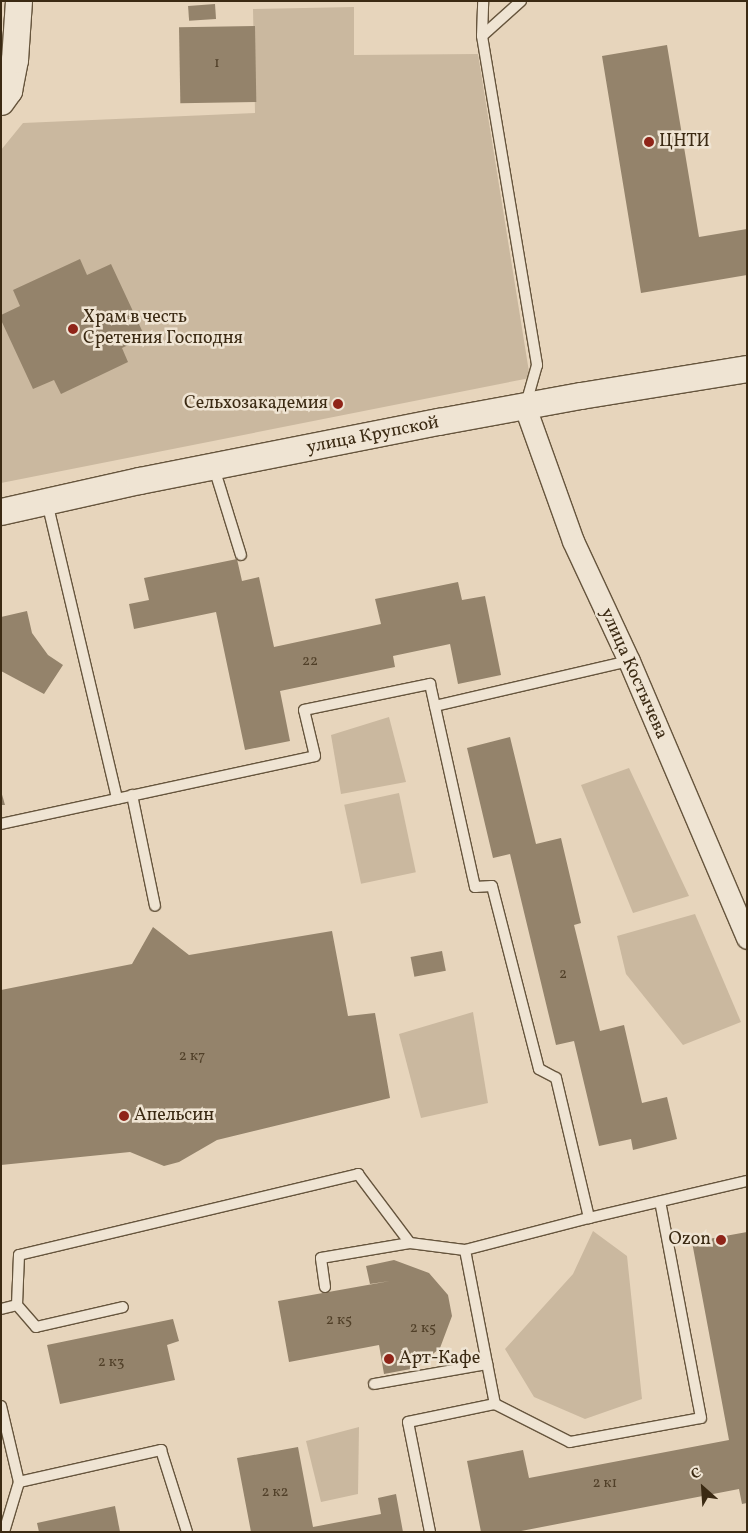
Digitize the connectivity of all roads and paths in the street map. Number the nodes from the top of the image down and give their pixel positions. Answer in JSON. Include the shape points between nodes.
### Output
{"nodes":[{"id":1,"x":19,"y":1,"type":"edge"},
{"id":2,"x":483,"y":1,"type":"edge"},
{"id":3,"x":521,"y":1,"type":"edge"},
{"id":4,"x":482,"y":36,"type":"junction"},
{"id":5,"x":1,"y":102,"type":"edge"},
{"id":6,"x":747,"y":369,"type":"edge"},
{"id":7,"x":525,"y":407,"type":"junction"},
{"id":8,"x":214,"y":468,"type":"junction"},
{"id":9,"x":47,"y":502,"type":"junction"},
{"id":10,"x":1,"y":512,"type":"edge"},
{"id":11,"x":241,"y":555,"type":"dead end"},
{"id":12,"x":629,"y":661,"type":"junction"},
{"id":13,"x":435,"y":706,"type":"junction"},
{"id":14,"x":132,"y":795,"type":"junction"},
{"id":15,"x":117,"y":799,"type":"junction"},
{"id":16,"x":1,"y":824,"type":"edge"},
{"id":17,"x":155,"y":906,"type":"dead end"},
{"id":18,"x":747,"y":938,"type":"edge"},
{"id":19,"x":747,"y":1181,"type":"edge"},
{"id":20,"x":660,"y":1202,"type":"junction"},
{"id":21,"x":589,"y":1218,"type":"junction"},
{"id":22,"x":410,"y":1243,"type":"junction"},
{"id":23,"x":465,"y":1250,"type":"junction"},
{"id":24,"x":324,"y":1287,"type":"dead end"},
{"id":25,"x":17,"y":1305,"type":"junction"},
{"id":26,"x":123,"y":1307,"type":"dead end"},
{"id":27,"x":1,"y":1309,"type":"edge"},
{"id":28,"x":487,"y":1364,"type":"junction"},
{"id":29,"x":374,"y":1384,"type":"dead end"},
{"id":30,"x":495,"y":1404,"type":"junction"},
{"id":31,"x":1,"y":1406,"type":"edge"},
{"id":32,"x":19,"y":1482,"type":"junction"},
{"id":33,"x":4,"y":1532,"type":"edge"},
{"id":34,"x":187,"y":1532,"type":"edge"},
{"id":35,"x":430,"y":1532,"type":"edge"}],
"edges":[{"from":1,"to":5,"type":"street","via":[[13,32],[9,91]]},
{"from":2,"to":4,"type":"lane"},
{"from":3,"to":4,"type":"lane"},
{"from":4,"to":7,"type":"lane","via":[[538,365]]},
{"from":6,"to":7,"type":"street","name":"улица Крупской"},
{"from":7,"to":8,"type":"street","name":"улица Крупской"},
{"from":7,"to":12,"type":"street","name":"улица Костычева","via":[[573,541]]},
{"from":8,"to":9,"type":"street","name":"улица Крупской"},
{"from":8,"to":11,"type":"lane"},
{"from":9,"to":10,"type":"street","name":"улица Крупской"},
{"from":9,"to":15,"type":"lane"},
{"from":12,"to":13,"type":"lane"},
{"from":12,"to":18,"type":"street","name":"улица Костычева"},
{"from":13,"to":14,"type":"lane","via":[[430,684],[304,710],[315,756]]},
{"from":13,"to":21,"type":"lane","via":[[475,887],[492,886],[539,1069],[556,1078]]},
{"from":14,"to":15,"type":"lane"},
{"from":14,"to":17,"type":"lane"},
{"from":15,"to":16,"type":"lane"},
{"from":19,"to":20,"type":"lane"},
{"from":20,"to":21,"type":"lane"},
{"from":20,"to":30,"type":"lane","via":[[701,1418],[570,1442]]},
{"from":21,"to":23,"type":"lane"},
{"from":22,"to":23,"type":"lane"},
{"from":22,"to":24,"type":"lane","via":[[322,1258]]},
{"from":22,"to":25,"type":"lane","via":[[358,1174],[20,1255]]},
{"from":23,"to":28,"type":"lane"},
{"from":25,"to":26,"type":"lane","via":[[36,1327]]},
{"from":25,"to":27,"type":"lane"},
{"from":28,"to":29,"type":"lane"},
{"from":28,"to":30,"type":"lane"},
{"from":30,"to":35,"type":"lane","via":[[408,1422]]},
{"from":31,"to":32,"type":"lane"},
{"from":32,"to":33,"type":"lane"},
{"from":32,"to":34,"type":"lane","via":[[162,1450]]}]}
